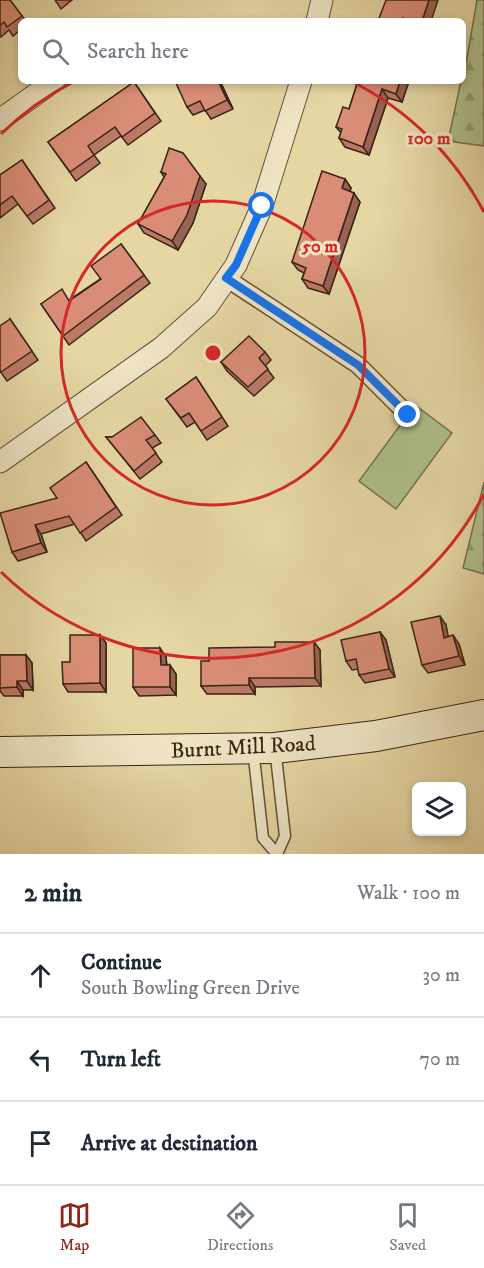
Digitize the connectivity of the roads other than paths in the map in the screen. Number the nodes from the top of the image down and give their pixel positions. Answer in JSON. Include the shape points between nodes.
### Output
{"nodes":[{"id":1,"x":322,"y":0,"type":"edge"},
{"id":2,"x":317,"y":18,"type":"edge"},
{"id":3,"x":50,"y":84,"type":"edge"},
{"id":4,"x":300,"y":84,"type":"edge"},
{"id":5,"x":0,"y":120,"type":"edge"},
{"id":6,"x":226,"y":278,"type":"junction"},
{"id":7,"x":408,"y":415,"type":"dead end"},
{"id":8,"x":0,"y":462,"type":"edge"},
{"id":9,"x":484,"y":715,"type":"edge"},
{"id":10,"x":264,"y":748,"type":"junction"},
{"id":11,"x":0,"y":752,"type":"edge"},
{"id":12,"x":277,"y":854,"type":"edge"}],
"edges":[{"from":1,"to":2,"type":"street"},
{"from":3,"to":5,"type":"street"},
{"from":4,"to":6,"type":"street","via":[[262,206],[236,265]]},
{"from":6,"to":7,"type":"street","via":[[358,365]]},
{"from":6,"to":8,"type":"street","via":[[207,307],[161,348]]},
{"from":9,"to":10,"type":"main road","name":"Burnt Mill Road","via":[[376,736]]},
{"from":10,"to":11,"type":"main road","name":"Burnt Mill Road"},
{"from":10,"to":12,"type":"lane","via":[[285,836]]},
{"from":10,"to":12,"type":"lane","via":[[263,838]]}]}
